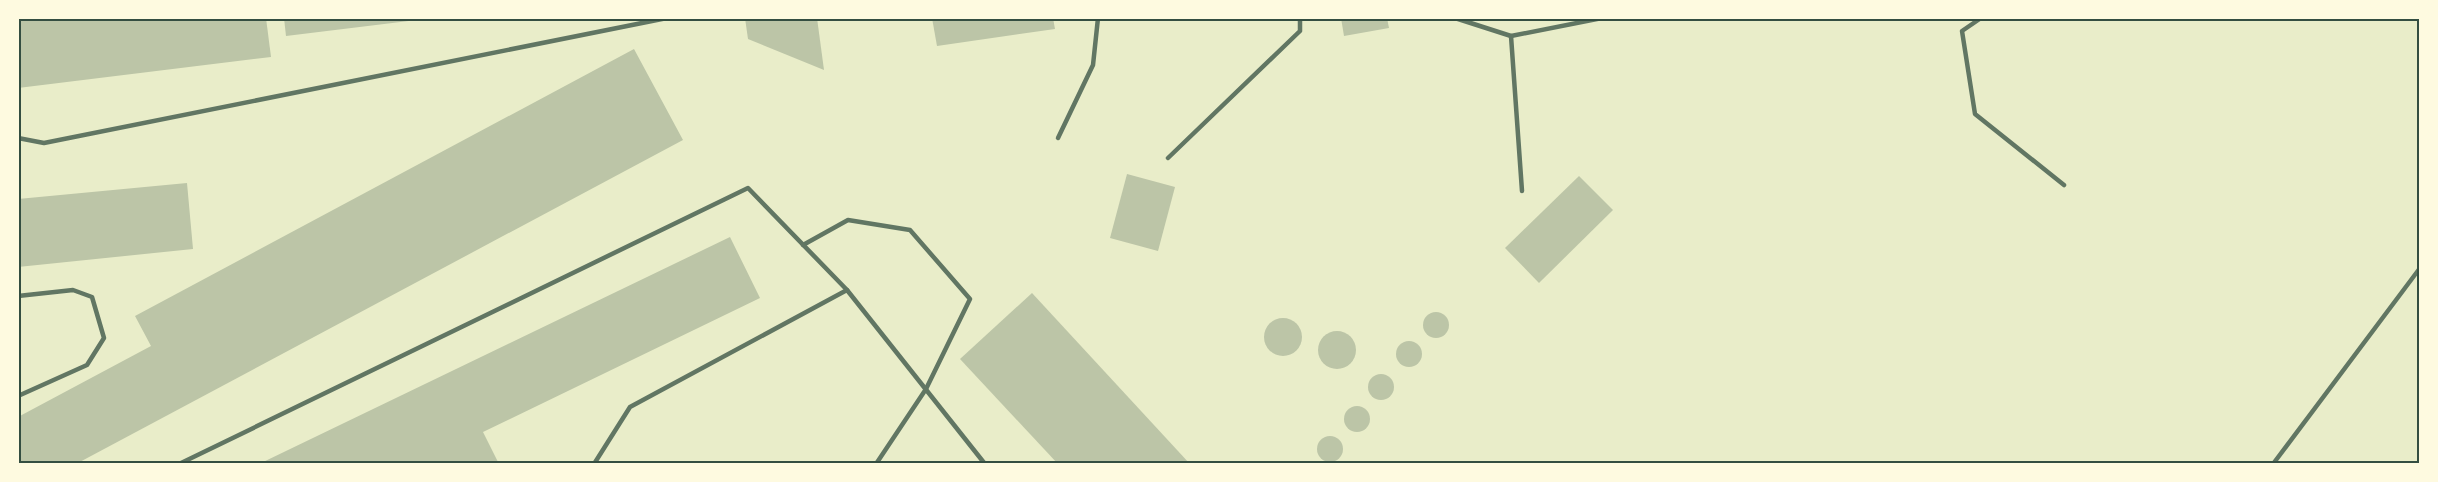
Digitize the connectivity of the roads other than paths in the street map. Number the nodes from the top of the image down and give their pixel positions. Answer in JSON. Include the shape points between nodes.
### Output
{"nodes":[{"id":1,"x":667,"y":18,"type":"edge"},
{"id":2,"x":1098,"y":18,"type":"edge"},
{"id":3,"x":1300,"y":18,"type":"edge"},
{"id":4,"x":1455,"y":18,"type":"edge"},
{"id":5,"x":1602,"y":18,"type":"edge"},
{"id":6,"x":1981,"y":18,"type":"edge"},
{"id":7,"x":1512,"y":36,"type":"junction"},
{"id":8,"x":18,"y":138,"type":"edge"},
{"id":9,"x":1058,"y":138,"type":"dead end"},
{"id":10,"x":1168,"y":158,"type":"dead end"},
{"id":11,"x":2064,"y":185,"type":"dead end"},
{"id":12,"x":1522,"y":191,"type":"dead end"},
{"id":13,"x":803,"y":245,"type":"junction"},
{"id":14,"x":2420,"y":268,"type":"edge"},
{"id":15,"x":847,"y":290,"type":"junction"},
{"id":16,"x":18,"y":296,"type":"edge"},
{"id":17,"x":926,"y":389,"type":"junction"},
{"id":18,"x":18,"y":396,"type":"edge"},
{"id":19,"x":179,"y":464,"type":"edge"},
{"id":20,"x":594,"y":464,"type":"edge"},
{"id":21,"x":876,"y":464,"type":"edge"},
{"id":22,"x":985,"y":464,"type":"edge"},
{"id":23,"x":2273,"y":464,"type":"edge"}],
"edges":[{"from":1,"to":8,"type":"lane","via":[[44,144]]},
{"from":2,"to":9,"type":"lane","via":[[1093,66]]},
{"from":3,"to":10,"type":"lane","via":[[1300,31]]},
{"from":4,"to":7,"type":"lane"},
{"from":5,"to":7,"type":"lane"},
{"from":6,"to":11,"type":"lane","via":[[1962,31],[1975,114]]},
{"from":7,"to":12,"type":"lane"},
{"from":13,"to":15,"type":"lane"},
{"from":13,"to":17,"type":"lane","via":[[848,220],[910,230],[970,300]]},
{"from":13,"to":19,"type":"lane","via":[[748,188]]},
{"from":14,"to":23,"type":"lane"},
{"from":15,"to":17,"type":"lane"},
{"from":15,"to":20,"type":"lane","via":[[630,407]]},
{"from":16,"to":18,"type":"lane","via":[[73,290],[92,297],[104,338],[87,365]]},
{"from":17,"to":21,"type":"lane"},
{"from":17,"to":22,"type":"lane"}]}
